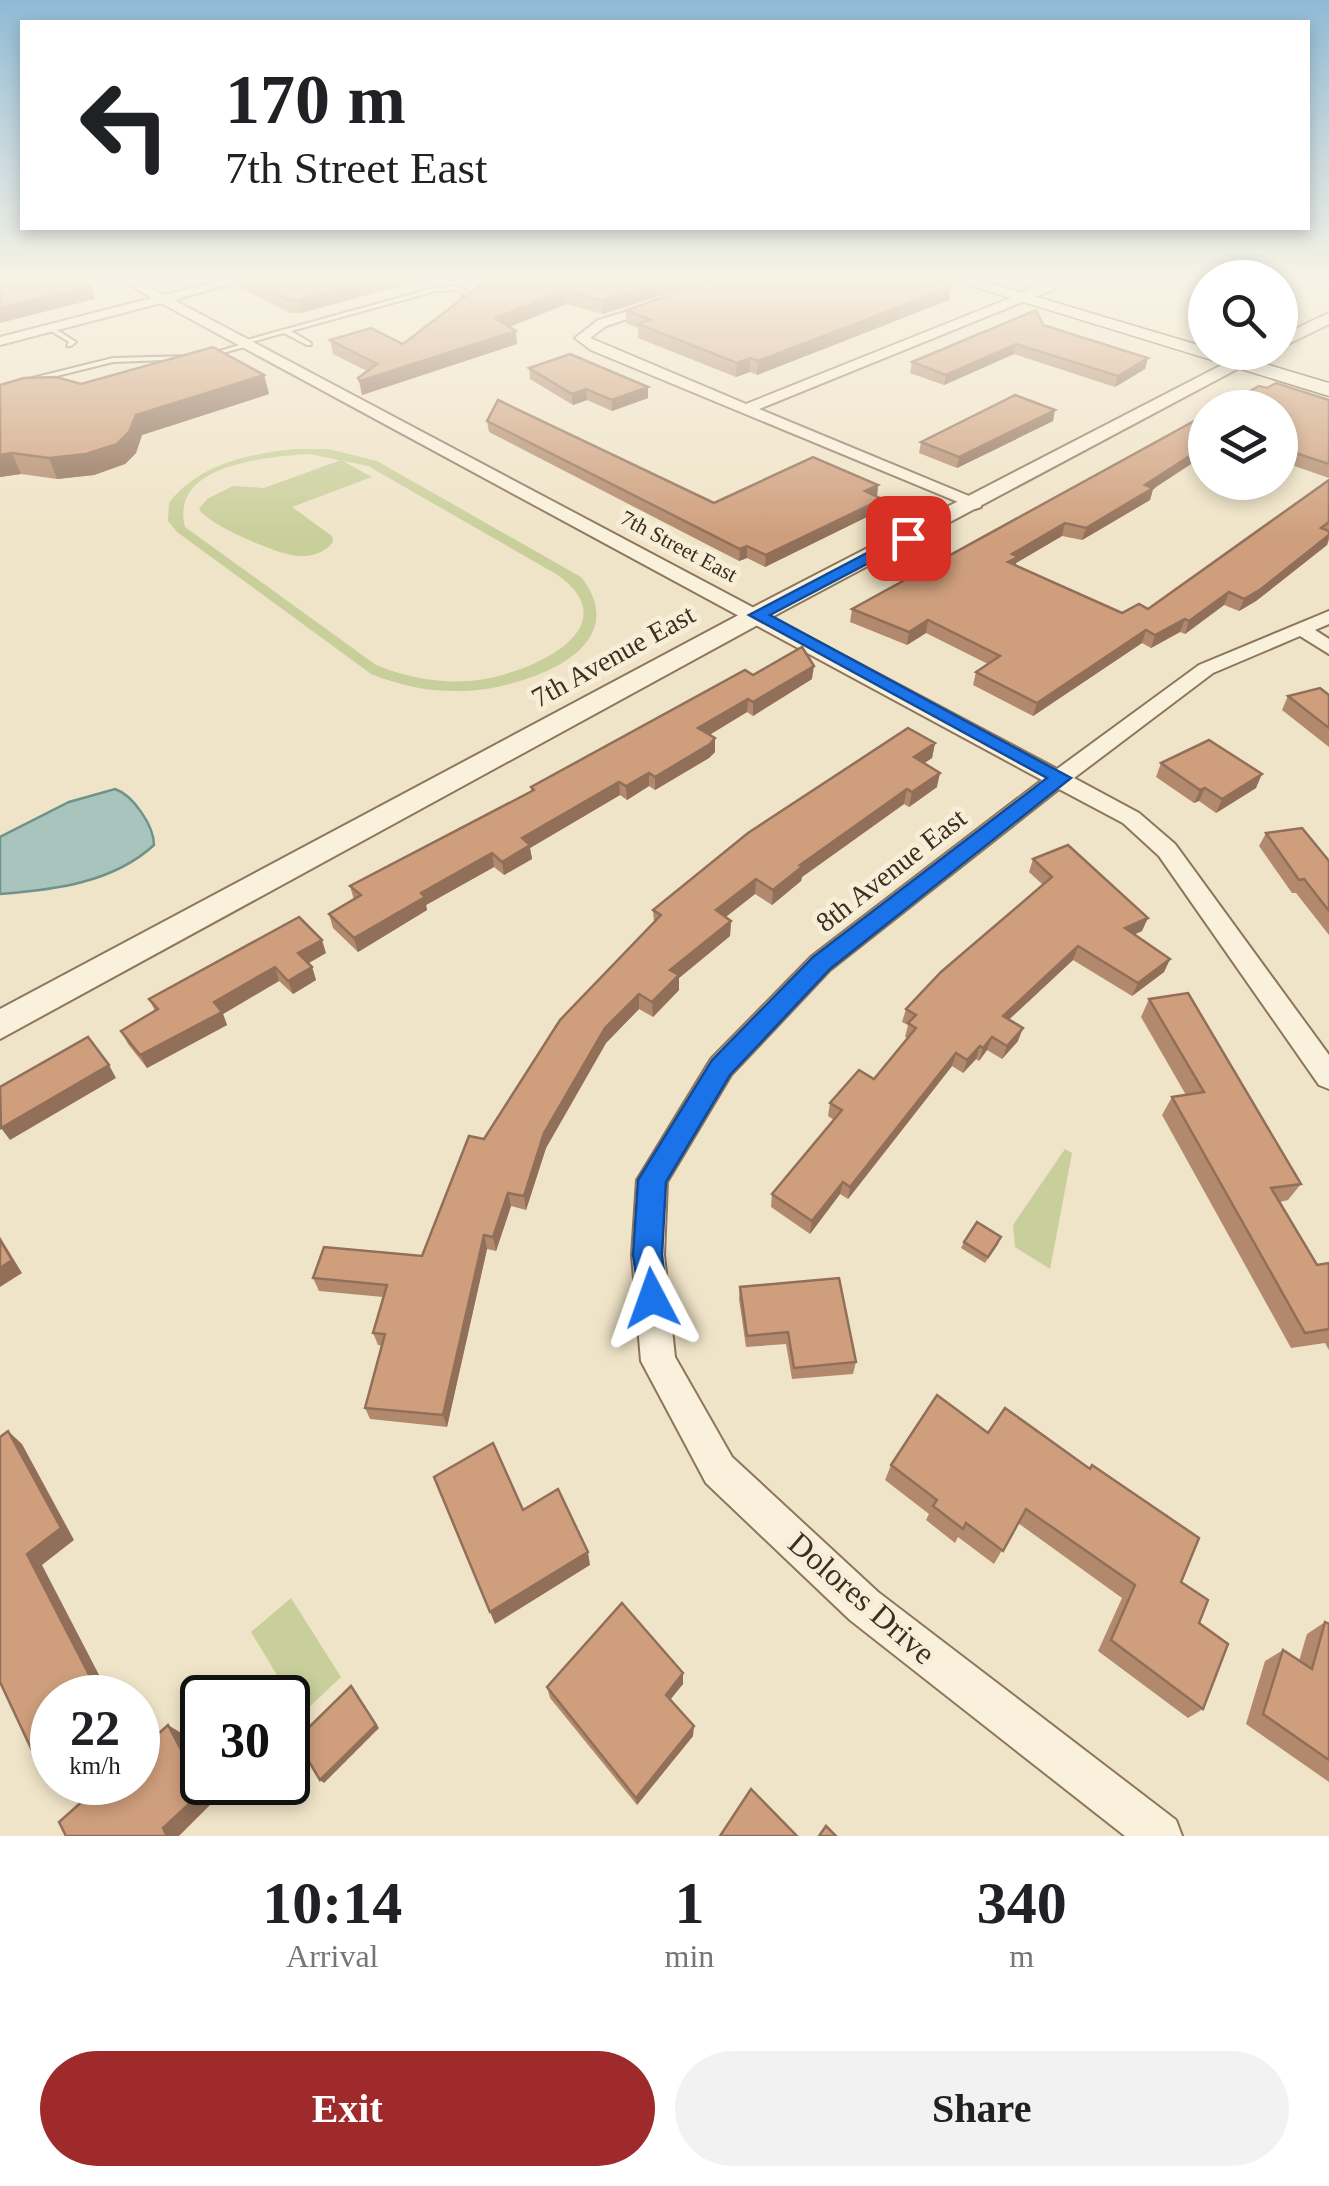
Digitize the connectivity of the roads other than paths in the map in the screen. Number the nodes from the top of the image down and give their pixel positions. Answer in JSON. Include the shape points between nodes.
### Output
{"nodes":[{"id":1,"x":89,"y":365,"type":"edge"},
{"id":2,"x":288,"y":365,"type":"edge"},
{"id":3,"x":637,"y":365,"type":"edge"},
{"id":4,"x":857,"y":365,"type":"edge"},
{"id":5,"x":1227,"y":370,"type":"edge"},
{"id":6,"x":1280,"y":370,"type":"edge"},
{"id":7,"x":0,"y":388,"type":"edge"},
{"id":8,"x":1329,"y":390,"type":"edge"},
{"id":9,"x":747,"y":409,"type":"junction"},
{"id":10,"x":974,"y":504,"type":"junction"},
{"id":11,"x":757,"y":615,"type":"junction"},
{"id":12,"x":1329,"y":617,"type":"edge"},
{"id":13,"x":1303,"y":630,"type":"junction"},
{"id":14,"x":1329,"y":648,"type":"edge"},
{"id":15,"x":1061,"y":778,"type":"junction"},
{"id":16,"x":0,"y":1025,"type":"edge"},
{"id":17,"x":1329,"y":1076,"type":"edge"},
{"id":18,"x":652,"y":1298,"type":"joint"},
{"id":19,"x":1160,"y":1836,"type":"edge"}],
"edges":[{"from":1,"to":7,"type":"lane"},
{"from":2,"to":11,"type":"street","name":"7th Street East"},
{"from":3,"to":9,"type":"street"},
{"from":4,"to":9,"type":"street"},
{"from":5,"to":10,"type":"street","name":"7th Avenue East"},
{"from":6,"to":8,"type":"main road"},
{"from":9,"to":10,"type":"street"},
{"from":10,"to":11,"type":"street","name":"7th Avenue East"},
{"from":11,"to":15,"type":"street","name":"7th Street East"},
{"from":11,"to":16,"type":"street","name":"7th Avenue East"},
{"from":12,"to":13,"type":"street","name":"8th Avenue East"},
{"from":13,"to":14,"type":"street"},
{"from":13,"to":15,"type":"street","name":"8th Avenue East","via":[[1206,669]]},
{"from":15,"to":17,"type":"street","name":"7th Street East","via":[[1130,818],[1166,850]]},
{"from":15,"to":18,"type":"street","name":"8th Avenue East","via":[[822,963],[721,1067],[652,1180]]},
{"from":18,"to":19,"type":"street","name":"Dolores Drive","via":[[658,1361],[719,1470],[864,1606]]}]}
